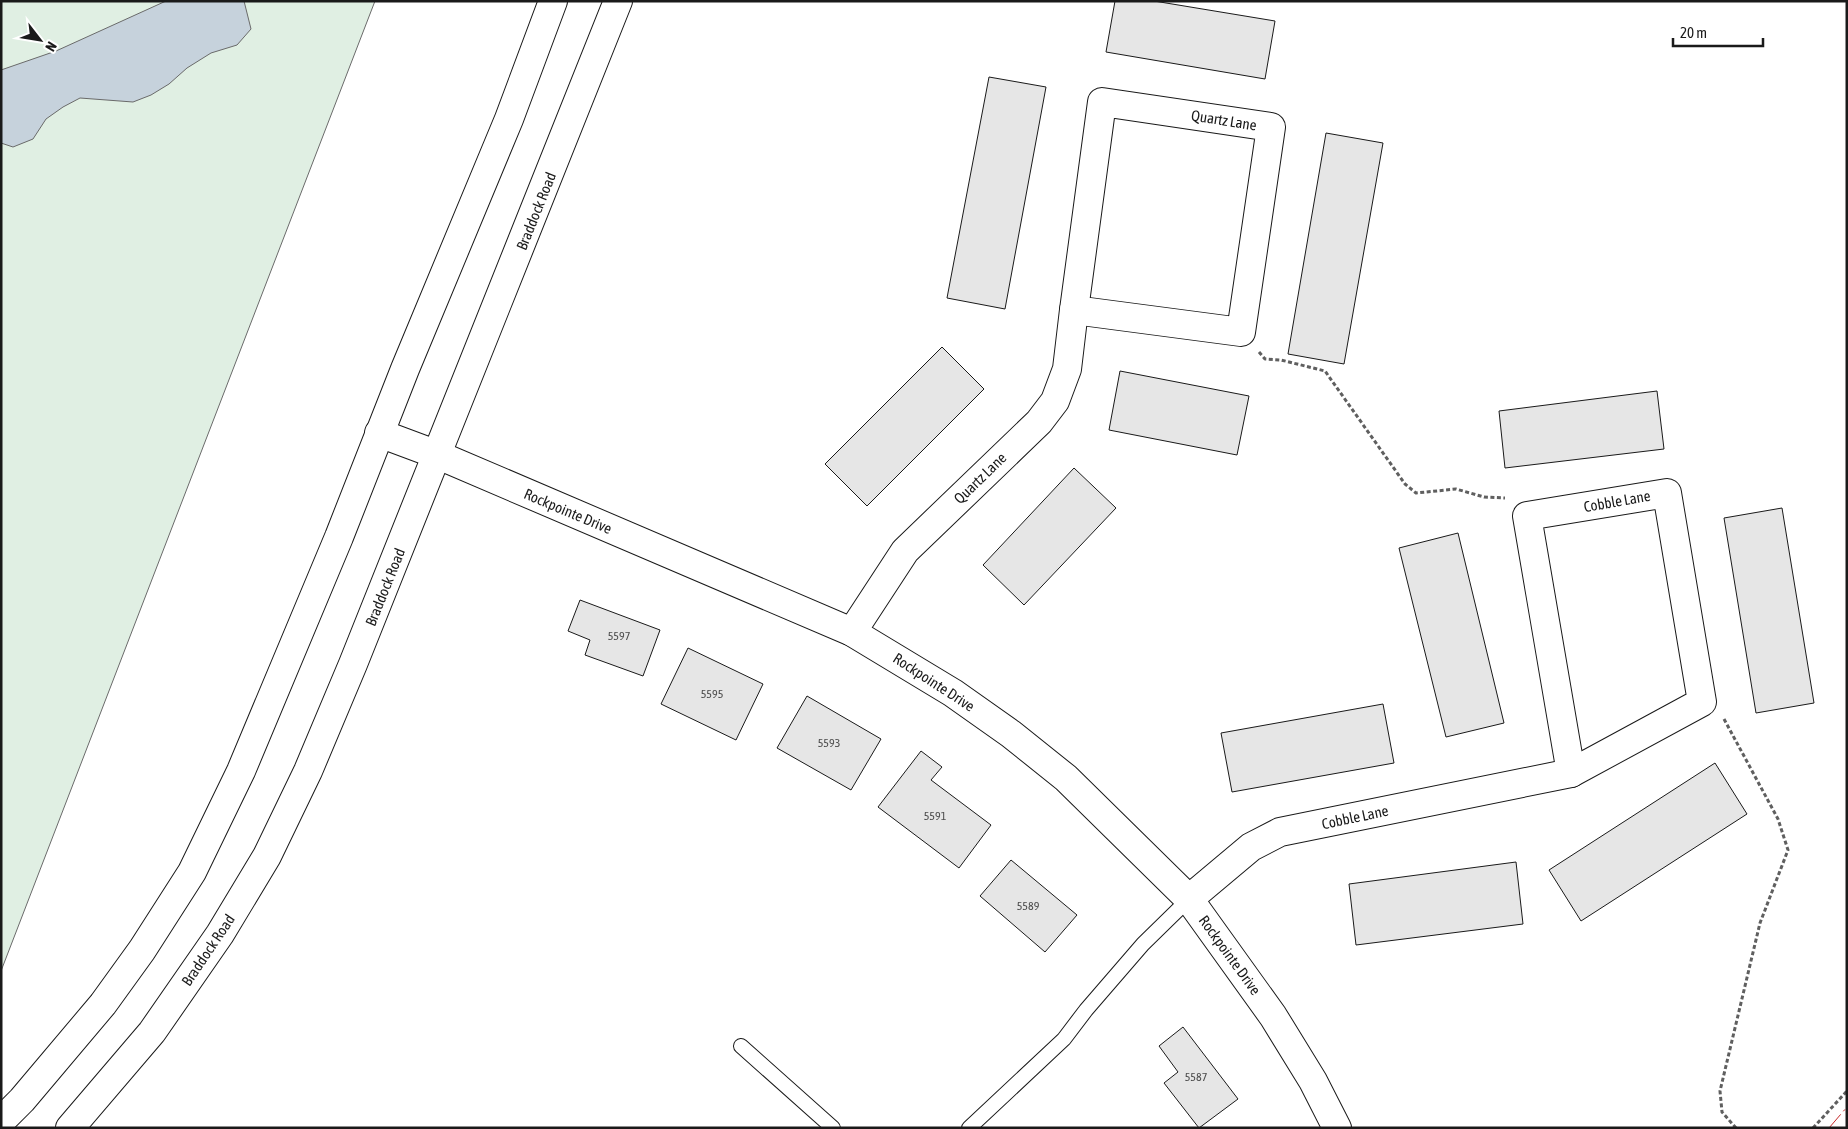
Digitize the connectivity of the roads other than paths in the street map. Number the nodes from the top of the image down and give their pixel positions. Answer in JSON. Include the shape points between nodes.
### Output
{"nodes":[{"id":1,"x":553,"y":1,"type":"edge"},
{"id":2,"x":618,"y":1,"type":"edge"},
{"id":3,"x":1074,"y":310,"type":"junction"},
{"id":4,"x":379,"y":433,"type":"junction"},
{"id":5,"x":438,"y":455,"type":"junction"},
{"id":6,"x":852,"y":632,"type":"junction"},
{"id":7,"x":1572,"y":773,"type":"junction"},
{"id":8,"x":1189,"y":899,"type":"junction"},
{"id":9,"x":741,"y":1046,"type":"dead end"},
{"id":10,"x":1,"y":1121,"type":"edge"},
{"id":11,"x":70,"y":1128,"type":"edge"},
{"id":12,"x":833,"y":1128,"type":"edge"},
{"id":13,"x":969,"y":1128,"type":"edge"},
{"id":14,"x":1338,"y":1128,"type":"edge"}],
"edges":[{"from":1,"to":4,"type":"street"},
{"from":2,"to":5,"type":"street","name":"Braddock Road"},
{"from":3,"to":3,"type":"street","name":"Quartz Lane","via":[[1102,102],[1271,127],[1241,332]]},
{"from":3,"to":6,"type":"street","name":"Quartz Lane","via":[[1067,369],[1056,401],[1039,422],[905,551]]},
{"from":4,"to":5,"type":"street","name":"Rockpointe Drive"},
{"from":4,"to":10,"type":"street","via":[[241,772],[192,872],[104,1004]]},
{"from":5,"to":6,"type":"street","name":"Rockpointe Drive"},
{"from":5,"to":11,"type":"street","name":"Braddock Road","via":[[312,762],[267,856],[220,934],[152,1032]]},
{"from":6,"to":8,"type":"street","name":"Rockpointe Drive","via":[[953,693],[1011,734],[1066,778]]},
{"from":7,"to":7,"type":"street","name":"Cobble Lane","via":[[1527,516],[1667,492],[1702,702]]},
{"from":7,"to":8,"type":"street","name":"Cobble Lane","via":[[1280,832],[1250,847]]},
{"from":8,"to":13,"type":"lane","via":[[1143,944],[1064,1039]]},
{"from":8,"to":14,"type":"street","name":"Rockpointe Drive","via":[[1273,1016],[1314,1081]]},
{"from":9,"to":12,"type":"lane"}]}
